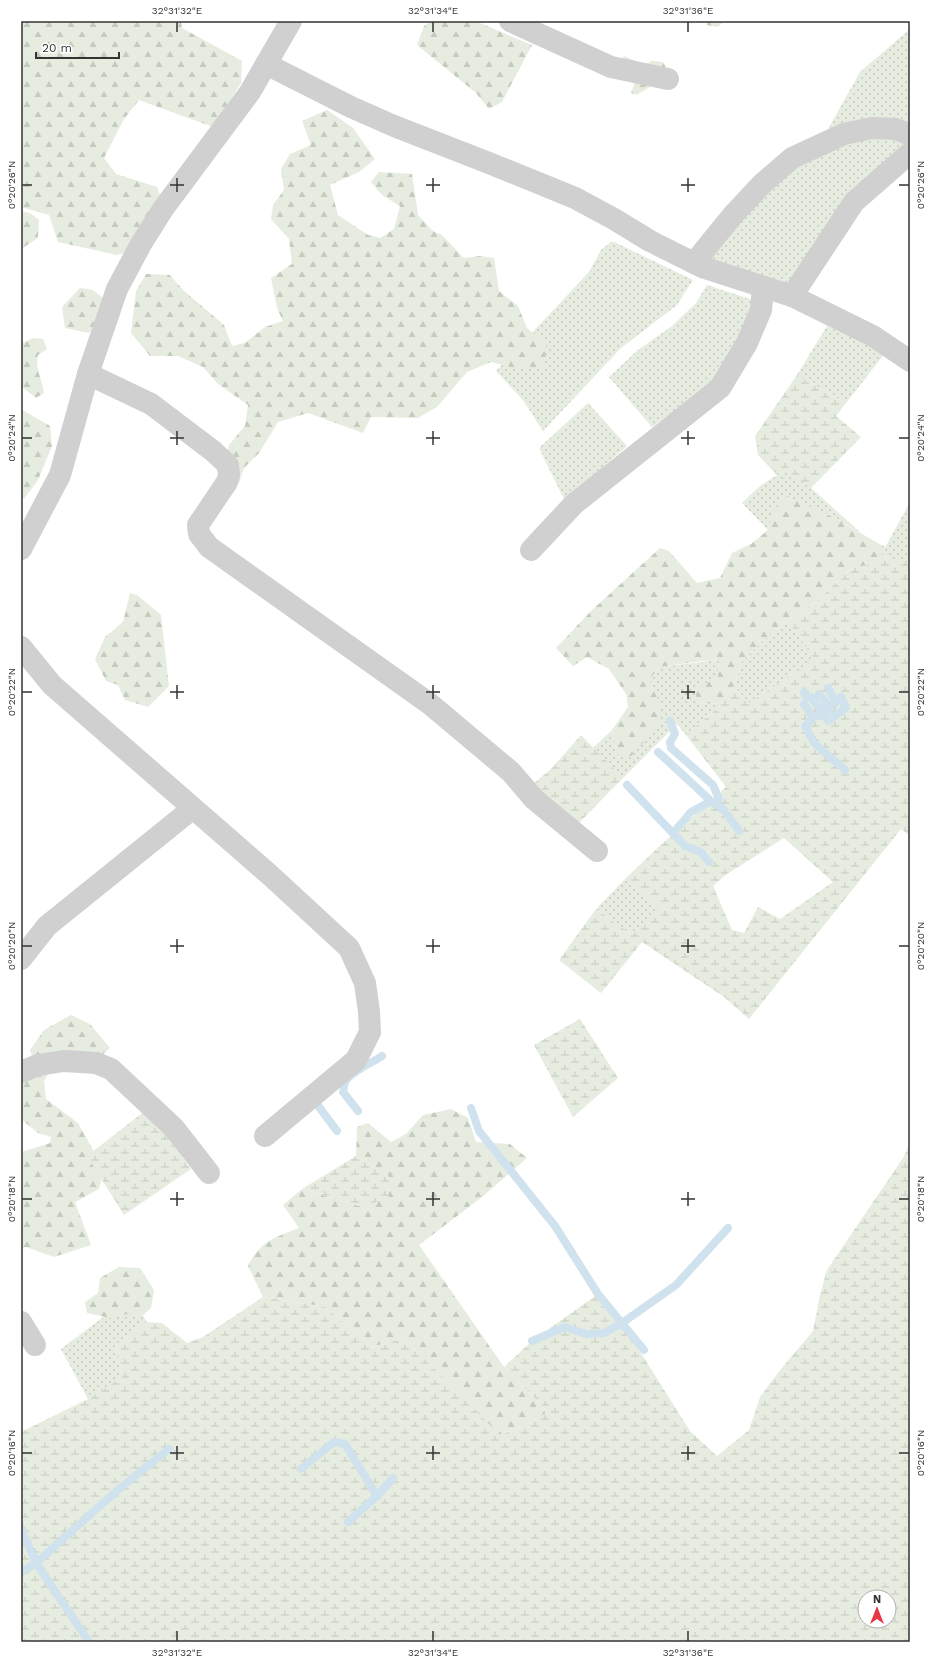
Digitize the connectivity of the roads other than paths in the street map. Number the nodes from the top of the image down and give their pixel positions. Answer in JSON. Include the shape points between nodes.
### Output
{"nodes":[{"id":1,"x":292,"y":21,"type":"edge"},
{"id":2,"x":510,"y":21,"type":"edge"},
{"id":3,"x":266,"y":64,"type":"junction"},
{"id":4,"x":668,"y":79,"type":"dead end"},
{"id":5,"x":910,"y":135,"type":"edge"},
{"id":6,"x":910,"y":153,"type":"edge"},
{"id":7,"x":694,"y":263,"type":"junction"},
{"id":8,"x":763,"y":287,"type":"junction"},
{"id":9,"x":792,"y":296,"type":"junction"},
{"id":10,"x":910,"y":361,"type":"edge"},
{"id":11,"x":88,"y":374,"type":"junction"},
{"id":12,"x":21,"y":549,"type":"edge"},
{"id":13,"x":531,"y":550,"type":"dead end"},
{"id":14,"x":21,"y":647,"type":"edge"},
{"id":15,"x":192,"y":809,"type":"junction"},
{"id":16,"x":597,"y":851,"type":"dead end"},
{"id":17,"x":21,"y":959,"type":"edge"},
{"id":18,"x":21,"y":1072,"type":"edge"},
{"id":19,"x":265,"y":1136,"type":"dead end"},
{"id":20,"x":209,"y":1173,"type":"dead end"},
{"id":21,"x":21,"y":1322,"type":"edge"},
{"id":22,"x":35,"y":1345,"type":"dead end"}],
"edges":[{"from":1,"to":3,"type":"street"},
{"from":2,"to":4,"type":"street","via":[[611,67]]},
{"from":3,"to":7,"type":"street","via":[[394,126],[575,198]]},
{"from":3,"to":11,"type":"street","via":[[250,92],[162,209],[141,244],[117,289]]},
{"from":5,"to":7,"type":"street","via":[[896,129],[872,128],[844,134],[792,158],[742,205]]},
{"from":6,"to":9,"type":"street","via":[[854,202]]},
{"from":7,"to":8,"type":"street"},
{"from":8,"to":9,"type":"street"},
{"from":8,"to":13,"type":"street","via":[[761,310],[747,343],[720,388],[574,504]]},
{"from":9,"to":10,"type":"street","via":[[873,336]]},
{"from":11,"to":12,"type":"street","via":[[60,475]]},
{"from":11,"to":16,"type":"street","via":[[152,404],[228,465],[227,482],[198,525],[199,534],[209,547],[430,704],[511,772],[534,799]]},
{"from":14,"to":15,"type":"street","via":[[52,685]]},
{"from":15,"to":17,"type":"street","via":[[47,926]]},
{"from":15,"to":19,"type":"street","via":[[349,948],[365,983],[370,1032],[356,1060]]},
{"from":18,"to":20,"type":"street","via":[[38,1065],[64,1060],[96,1063],[111,1069],[174,1128]]},
{"from":21,"to":22,"type":"street"}]}
